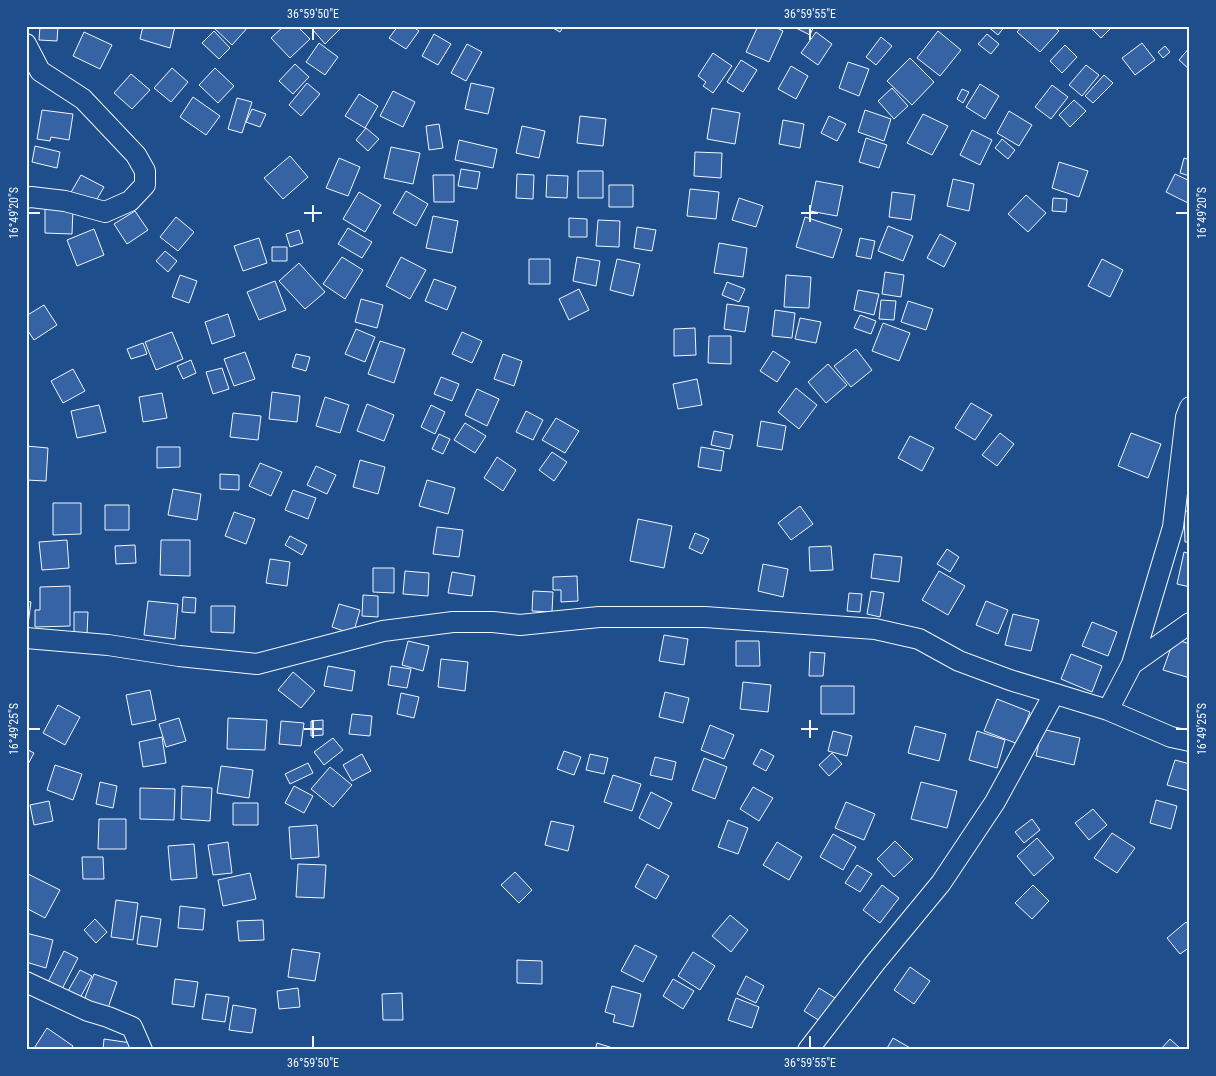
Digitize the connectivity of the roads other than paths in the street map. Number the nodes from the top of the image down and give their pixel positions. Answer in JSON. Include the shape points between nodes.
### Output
{"nodes":[{"id":1,"x":26,"y":44,"type":"edge"},
{"id":2,"x":33,"y":72,"type":"edge"},
{"id":3,"x":26,"y":198,"type":"edge"},
{"id":4,"x":1190,"y":407,"type":"edge"},
{"id":5,"x":1190,"y":623,"type":"edge"},
{"id":6,"x":26,"y":638,"type":"edge"},
{"id":7,"x":1132,"y":664,"type":"junction"},
{"id":8,"x":1054,"y":694,"type":"junction"},
{"id":9,"x":1108,"y":710,"type":"junction"},
{"id":10,"x":1190,"y":740,"type":"edge"},
{"id":11,"x":26,"y":982,"type":"edge"},
{"id":12,"x":142,"y":1050,"type":"edge"},
{"id":13,"x":808,"y":1050,"type":"edge"}],
"edges":[{"from":1,"to":2,"type":"street"},
{"from":2,"to":3,"type":"street","via":[[83,99],[136,155],[145,171],[144,185],[130,201],[105,212],[66,201]]},
{"from":4,"to":7,"type":"street","via":[[1186,417],[1173,526]]},
{"from":5,"to":7,"type":"street"},
{"from":6,"to":8,"type":"street","via":[[257,664],[383,631],[453,622],[520,624],[599,618],[705,618],[875,629],[919,639],[959,660]]},
{"from":7,"to":9,"type":"street"},
{"from":8,"to":9,"type":"street"},
{"from":8,"to":13,"type":"street","via":[[996,802],[942,883]]},
{"from":9,"to":10,"type":"street","via":[[1171,737]]},
{"from":11,"to":12,"type":"street","via":[[132,1027]]}]}
